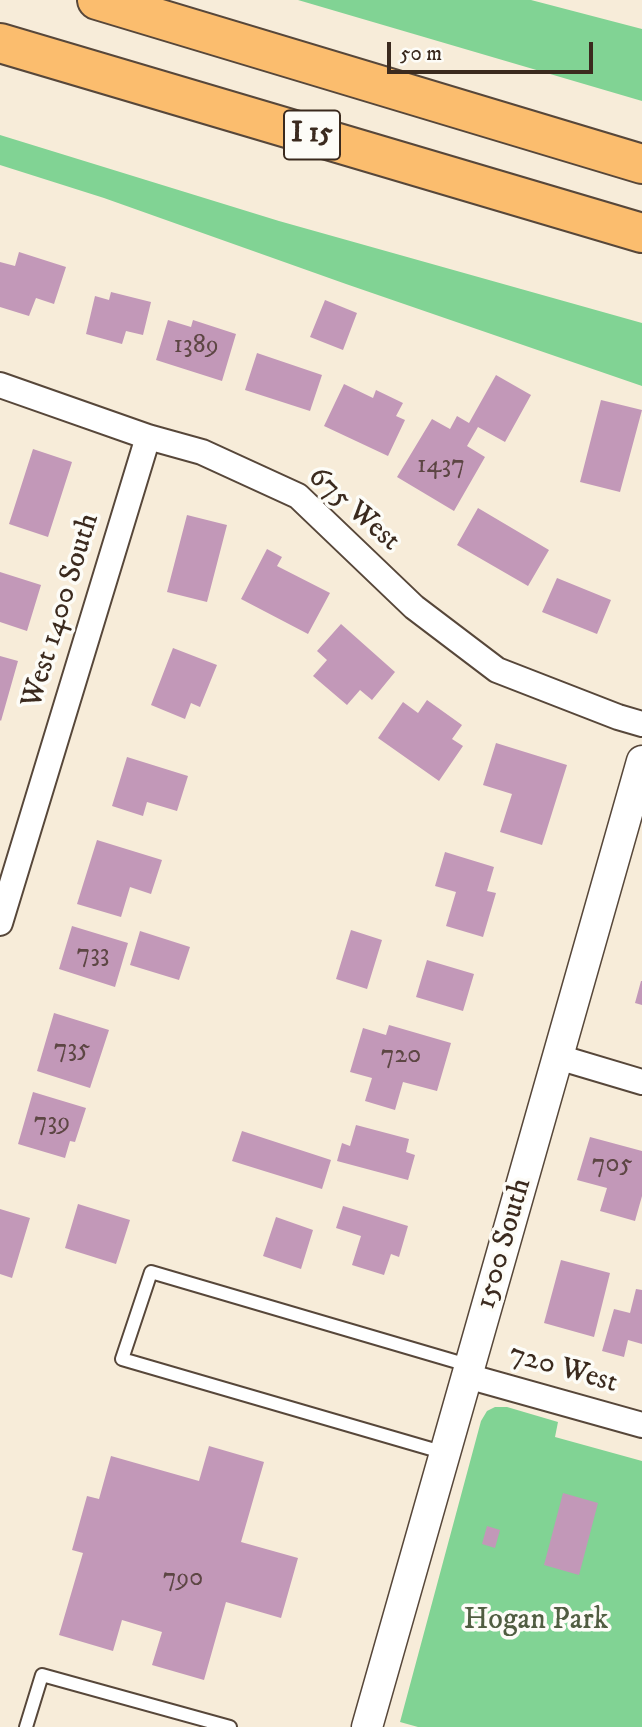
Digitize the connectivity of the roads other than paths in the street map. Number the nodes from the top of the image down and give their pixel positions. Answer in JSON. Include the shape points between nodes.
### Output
{"nodes":[{"id":1,"x":97,"y":0,"type":"edge"},
{"id":2,"x":0,"y":43,"type":"edge"},
{"id":3,"x":642,"y":164,"type":"edge"},
{"id":4,"x":633,"y":230,"type":"edge"},
{"id":5,"x":0,"y":385,"type":"edge"},
{"id":6,"x":148,"y":437,"type":"junction"},
{"id":7,"x":642,"y":724,"type":"edge"},
{"id":8,"x":642,"y":761,"type":"edge"},
{"id":9,"x":0,"y":923,"type":"edge"},
{"id":10,"x":558,"y":1057,"type":"junction"},
{"id":11,"x":642,"y":1083,"type":"edge"},
{"id":12,"x":469,"y":1371,"type":"junction"},
{"id":13,"x":642,"y":1425,"type":"edge"},
{"id":14,"x":445,"y":1454,"type":"junction"},
{"id":15,"x":26,"y":1727,"type":"edge"},
{"id":16,"x":230,"y":1727,"type":"edge"},
{"id":17,"x":366,"y":1727,"type":"edge"}],
"edges":[{"from":1,"to":3,"type":"highway","number":"I 15"},
{"from":2,"to":4,"type":"highway","number":"I 15"},
{"from":5,"to":6,"type":"street","name":"675 West"},
{"from":6,"to":7,"type":"street","name":"675 West","via":[[202,452],[298,496],[414,607],[497,670]]},
{"from":6,"to":9,"type":"street","name":"West 1400 South"},
{"from":8,"to":10,"type":"street","name":"1500 South"},
{"from":10,"to":11,"type":"street"},
{"from":10,"to":12,"type":"street","name":"1500 South"},
{"from":12,"to":13,"type":"street","name":"720 West"},
{"from":12,"to":14,"type":"street","name":"1500 South"},
{"from":12,"to":14,"type":"lane","via":[[151,1272],[122,1359]]},
{"from":14,"to":17,"type":"street","name":"1500 South"},
{"from":15,"to":16,"type":"lane","via":[[42,1675]]}]}
